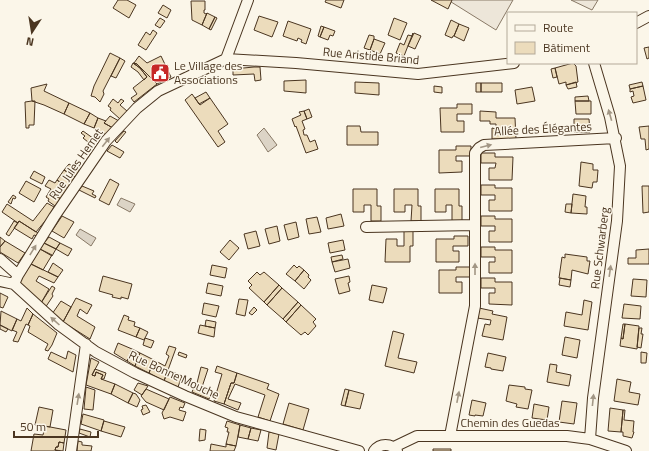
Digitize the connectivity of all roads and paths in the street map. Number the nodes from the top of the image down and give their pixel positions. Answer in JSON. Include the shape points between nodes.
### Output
{"nodes":[{"id":1,"x":248,"y":0,"type":"edge"},
{"id":2,"x":649,"y":16,"type":"edge"},
{"id":3,"x":637,"y":22,"type":"edge"},
{"id":4,"x":226,"y":59,"type":"junction"},
{"id":5,"x":507,"y":64,"type":"edge"},
{"id":6,"x":594,"y":64,"type":"edge"},
{"id":7,"x":616,"y":138,"type":"junction"},
{"id":8,"x":475,"y":225,"type":"junction"},
{"id":9,"x":366,"y":227,"type":"dead end"},
{"id":10,"x":0,"y":259,"type":"edge"},
{"id":11,"x":16,"y":279,"type":"junction"},
{"id":12,"x":0,"y":281,"type":"edge"},
{"id":13,"x":86,"y":344,"type":"junction"},
{"id":14,"x":450,"y":436,"type":"junction"},
{"id":15,"x":590,"y":439,"type":"junction"},
{"id":16,"x":396,"y":449,"type":"edge"},
{"id":17,"x":70,"y":451,"type":"edge"},
{"id":18,"x":359,"y":451,"type":"edge"},
{"id":19,"x":374,"y":451,"type":"edge"},
{"id":20,"x":626,"y":451,"type":"edge"}],
"edges":[{"from":1,"to":4,"type":"street"},
{"from":2,"to":3,"type":"street"},
{"from":4,"to":5,"type":"street","name":"Rue Aristide Briand","via":[[418,74]]},
{"from":11,"to":4,"type":"street","name":"Rue Jules Hemet","one_way":true,"via":[[54,217],[106,141],[137,108],[158,90]]},
{"from":7,"to":6,"type":"street","name":"Rue Schwarberg","one_way":true},
{"from":8,"to":7,"type":"street","name":"Allée des Élégantes","one_way":true,"via":[[475,153],[479,148],[484,145]]},
{"from":15,"to":7,"type":"street","name":"Rue Schwarberg","one_way":true,"via":[[593,398],[617,220],[620,166]]},
{"from":8,"to":9,"type":"street"},
{"from":14,"to":8,"type":"street","name":"Allée des Élégantes","one_way":true,"via":[[475,306]]},
{"from":10,"to":11,"type":"street","name":"Rue Bonne Mouche"},
{"from":11,"to":12,"type":"street"},
{"from":13,"to":11,"type":"street","name":"Rue Bonne Mouche","one_way":true,"via":[[59,325]]},
{"from":17,"to":13,"type":"street","one_way":true},
{"from":13,"to":18,"type":"street","name":"Rue Bonne Mouche","via":[[135,373],[236,417]]},
{"from":14,"to":15,"type":"street","name":"Chemin des Guedas","via":[[567,436]]},
{"from":14,"to":16,"type":"street","name":"Chemin des Guedas","via":[[418,436]]},
{"from":15,"to":20,"type":"street","name":"Chemin des Guedas"},
{"from":16,"to":19,"type":"street","name":"Chemin des Guedas","via":[[384,445]]}]}
